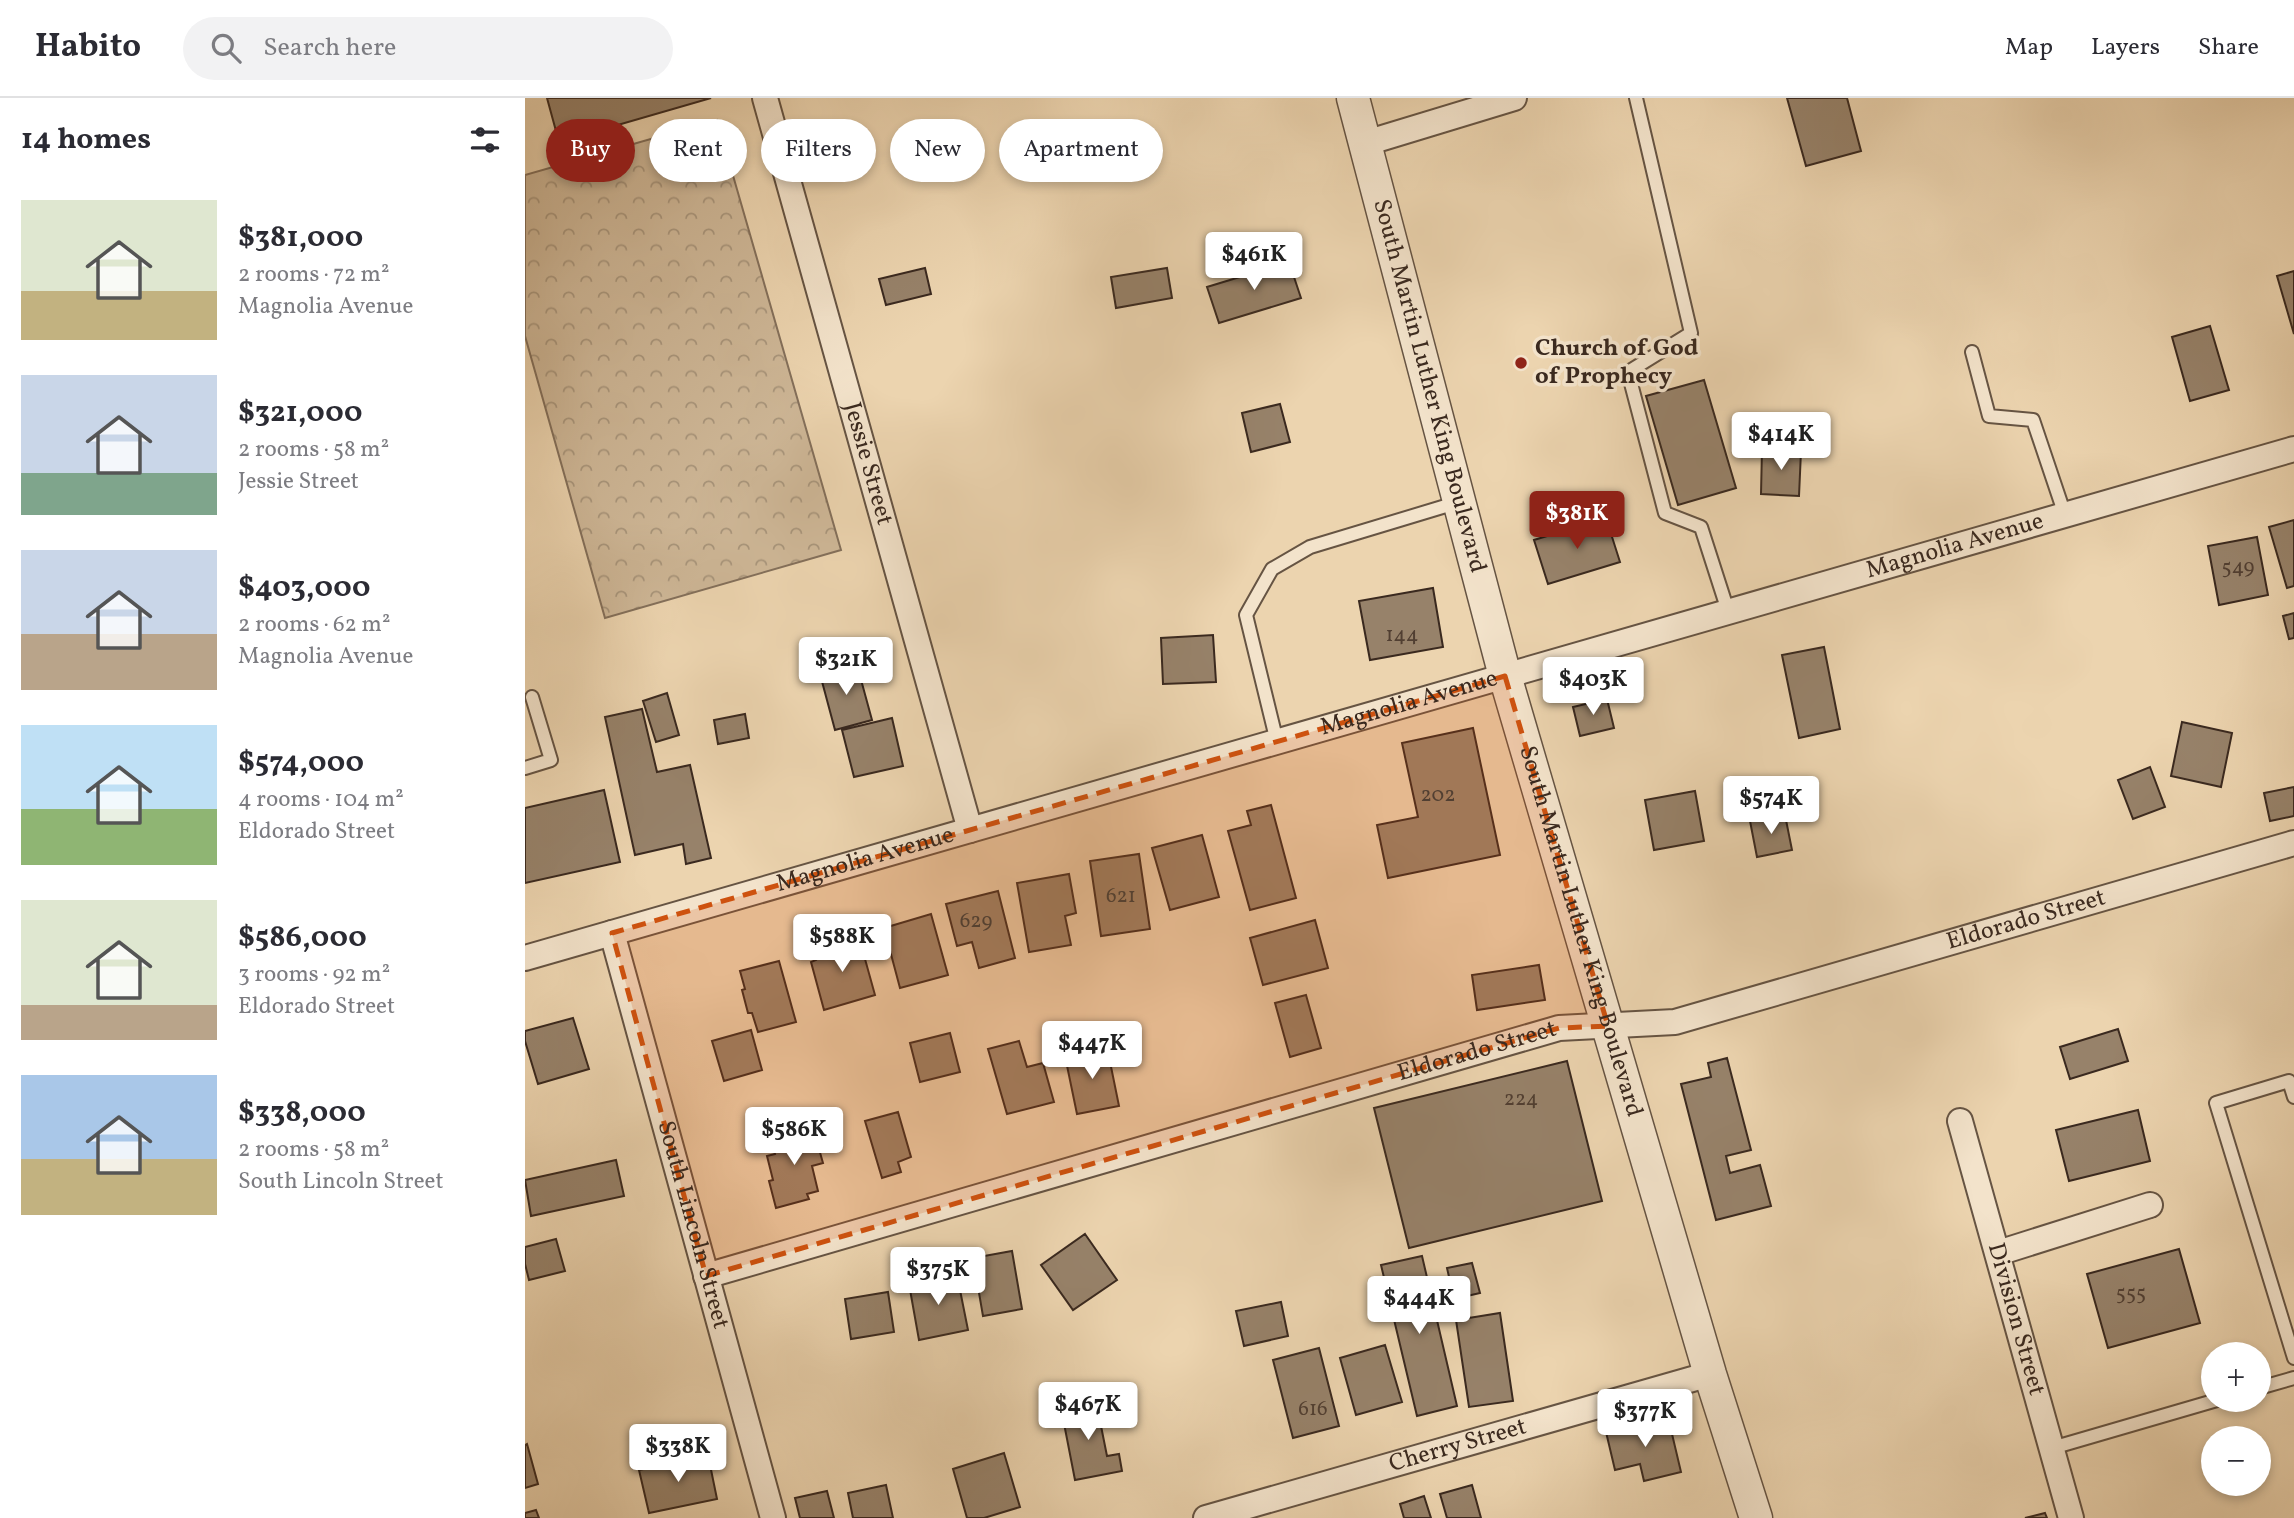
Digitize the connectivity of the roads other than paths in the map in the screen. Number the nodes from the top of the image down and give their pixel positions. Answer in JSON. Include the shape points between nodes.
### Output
{"nodes":[{"id":1,"x":765,"y":98,"type":"edge"},
{"id":2,"x":1353,"y":98,"type":"edge"},
{"id":3,"x":1514,"y":98,"type":"edge"},
{"id":4,"x":1636,"y":98,"type":"edge"},
{"id":5,"x":1366,"y":143,"type":"junction"},
{"id":6,"x":1972,"y":352,"type":"dead end"},
{"id":7,"x":2294,"y":449,"type":"edge"},
{"id":8,"x":1460,"y":502,"type":"junction"},
{"id":9,"x":2065,"y":514,"type":"junction"},
{"id":10,"x":1728,"y":611,"type":"junction"},
{"id":11,"x":1505,"y":676,"type":"junction"},
{"id":12,"x":532,"y":697,"type":"dead end"},
{"id":13,"x":1277,"y":742,"type":"junction"},
{"id":14,"x":525,"y":768,"type":"edge"},
{"id":15,"x":970,"y":830,"type":"junction"},
{"id":16,"x":2294,"y":842,"type":"edge"},
{"id":17,"x":612,"y":933,"type":"junction"},
{"id":18,"x":525,"y":958,"type":"edge"},
{"id":19,"x":1608,"y":1026,"type":"junction"},
{"id":20,"x":2294,"y":1097,"type":"edge"},
{"id":21,"x":1959,"y":1121,"type":"dead end"},
{"id":22,"x":2150,"y":1205,"type":"dead end"},
{"id":23,"x":1997,"y":1253,"type":"junction"},
{"id":24,"x":706,"y":1276,"type":"junction"},
{"id":25,"x":2294,"y":1357,"type":"edge"},
{"id":26,"x":1710,"y":1374,"type":"junction"},
{"id":27,"x":2294,"y":1378,"type":"edge"},
{"id":28,"x":2271,"y":1385,"type":"edge"},
{"id":29,"x":2201,"y":1405,"type":"edge"},
{"id":30,"x":2052,"y":1448,"type":"junction"},
{"id":31,"x":773,"y":1518,"type":"edge"},
{"id":32,"x":1206,"y":1518,"type":"edge"},
{"id":33,"x":1756,"y":1518,"type":"edge"},
{"id":34,"x":2071,"y":1518,"type":"edge"}],
"edges":[{"from":1,"to":15,"type":"street","name":"Jessie Street"},
{"from":2,"to":5,"type":"street","name":"South Martin Luther King Boulevard"},
{"from":3,"to":5,"type":"street"},
{"from":4,"to":10,"type":"lane","via":[[1691,332],[1628,372],[1665,513],[1701,527]]},
{"from":5,"to":8,"type":"street","name":"South Martin Luther King Boulevard"},
{"from":6,"to":9,"type":"lane","via":[[1989,416],[2033,420]]},
{"from":7,"to":9,"type":"street","name":"Magnolia Avenue"},
{"from":8,"to":11,"type":"street","name":"South Martin Luther King Boulevard"},
{"from":8,"to":13,"type":"lane","via":[[1310,547],[1272,569],[1246,615]]},
{"from":9,"to":10,"type":"street","name":"Magnolia Avenue"},
{"from":10,"to":11,"type":"street","name":"Magnolia Avenue"},
{"from":11,"to":13,"type":"street","name":"Magnolia Avenue"},
{"from":11,"to":19,"type":"street","name":"South Martin Luther King Boulevard"},
{"from":12,"to":14,"type":"lane","via":[[551,760]]},
{"from":13,"to":15,"type":"street","name":"Magnolia Avenue"},
{"from":15,"to":17,"type":"street","name":"Magnolia Avenue"},
{"from":16,"to":19,"type":"street","name":"Eldorado Street","via":[[1675,1022]]},
{"from":17,"to":18,"type":"street","name":"Magnolia Avenue"},
{"from":17,"to":24,"type":"street","name":"South Lincoln Street"},
{"from":19,"to":24,"type":"street","name":"Eldorado Street","via":[[1559,1028]]},
{"from":19,"to":26,"type":"street","name":"South Martin Luther King Boulevard"},
{"from":20,"to":25,"type":"lane","via":[[2289,1081],[2216,1103]]},
{"from":21,"to":23,"type":"street","name":"Division Street"},
{"from":22,"to":23,"type":"street"},
{"from":23,"to":30,"type":"street","name":"Division Street"},
{"from":24,"to":31,"type":"street","name":"South Lincoln Street"},
{"from":26,"to":32,"type":"street","name":"Cherry Street"},
{"from":26,"to":33,"type":"street","name":"South Martin Luther King Boulevard"},
{"from":27,"to":28,"type":"lane"},
{"from":29,"to":30,"type":"lane"},
{"from":30,"to":34,"type":"street","name":"Division Street"}]}
